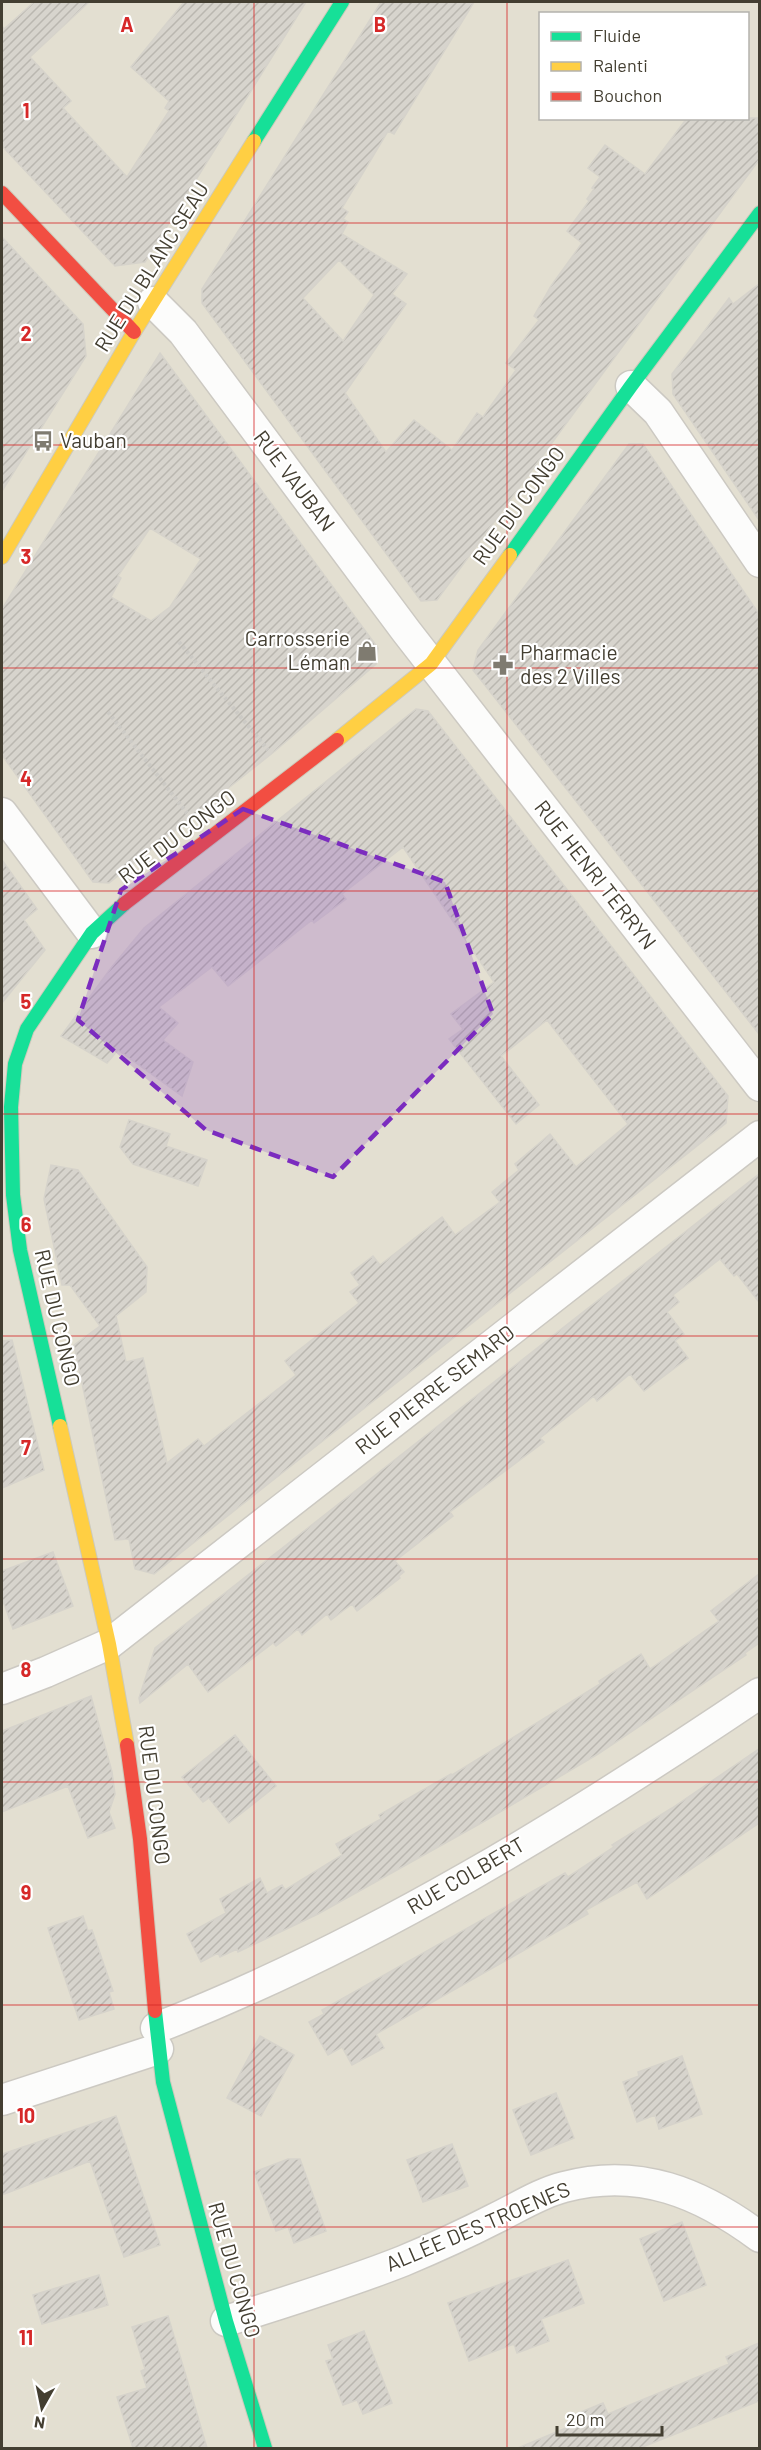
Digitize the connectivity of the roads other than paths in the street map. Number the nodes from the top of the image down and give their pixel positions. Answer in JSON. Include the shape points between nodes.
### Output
{"nodes":[{"id":1,"x":342,"y":2,"type":"edge"},
{"id":2,"x":2,"y":193,"type":"edge"},
{"id":3,"x":759,"y":213,"type":"edge"},
{"id":4,"x":153,"y":302,"type":"junction"},
{"id":5,"x":134,"y":332,"type":"junction"},
{"id":6,"x":632,"y":386,"type":"junction"},
{"id":7,"x":2,"y":557,"type":"edge"},
{"id":8,"x":759,"y":561,"type":"edge"},
{"id":9,"x":431,"y":664,"type":"junction"},
{"id":10,"x":2,"y":813,"type":"edge"},
{"id":11,"x":92,"y":933,"type":"junction"},
{"id":12,"x":759,"y":1086,"type":"edge"},
{"id":13,"x":759,"y":1136,"type":"edge"},
{"id":14,"x":11,"y":1253,"type":"edge"},
{"id":15,"x":110,"y":1644,"type":"junction"},
{"id":16,"x":2,"y":1689,"type":"edge"},
{"id":17,"x":759,"y":1693,"type":"edge"},
{"id":18,"x":157,"y":2038,"type":"junction"},
{"id":19,"x":2,"y":2100,"type":"edge"},
{"id":20,"x":759,"y":2237,"type":"edge"},
{"id":21,"x":226,"y":2321,"type":"junction"},
{"id":22,"x":265,"y":2448,"type":"edge"}],
"edges":[{"from":1,"to":4,"type":"street","name":"RUE DU BLANC SEAU"},
{"from":2,"to":5,"type":"street"},
{"from":3,"to":6,"type":"street","name":"RUE DU CONGO"},
{"from":4,"to":5,"type":"street","name":"RUE DU BLANC SEAU"},
{"from":4,"to":9,"type":"street","name":"RUE VAUBAN","via":[[183,332]]},
{"from":5,"to":7,"type":"street","name":"RUE DU BLANC SEAU"},
{"from":6,"to":8,"type":"street","via":[[658,412]]},
{"from":6,"to":9,"type":"street","name":"RUE DU CONGO"},
{"from":9,"to":11,"type":"street","name":"RUE DU CONGO","via":[[121,906]]},
{"from":9,"to":12,"type":"street","name":"RUE HENRI TERRYN"},
{"from":10,"to":11,"type":"street"},
{"from":11,"to":14,"type":"street","name":"RUE DU CONGO","via":[[27,1029],[15,1064],[11,1107]]},
{"from":13,"to":15,"type":"street","name":"RUE PIERRE SEMARD"},
{"from":14,"to":15,"type":"street","name":"RUE DU CONGO"},
{"from":15,"to":16,"type":"street","name":"RUE PIERRE SEMARD"},
{"from":15,"to":18,"type":"street","name":"RUE DU CONGO","via":[[140,1839]]},
{"from":17,"to":18,"type":"street","name":"RUE COLBERT","via":[[545,1830],[424,1900],[334,1950]]},
{"from":18,"to":19,"type":"street","name":"RUE COLBERT"},
{"from":18,"to":21,"type":"street","name":"RUE DU CONGO","via":[[163,2082]]},
{"from":20,"to":21,"type":"street","name":"ALLÉE DES TROENES","via":[[713,2205],[682,2191],[618,2180],[584,2183],[540,2196],[402,2261]]},
{"from":21,"to":22,"type":"street","name":"RUE DU CONGO"}]}
